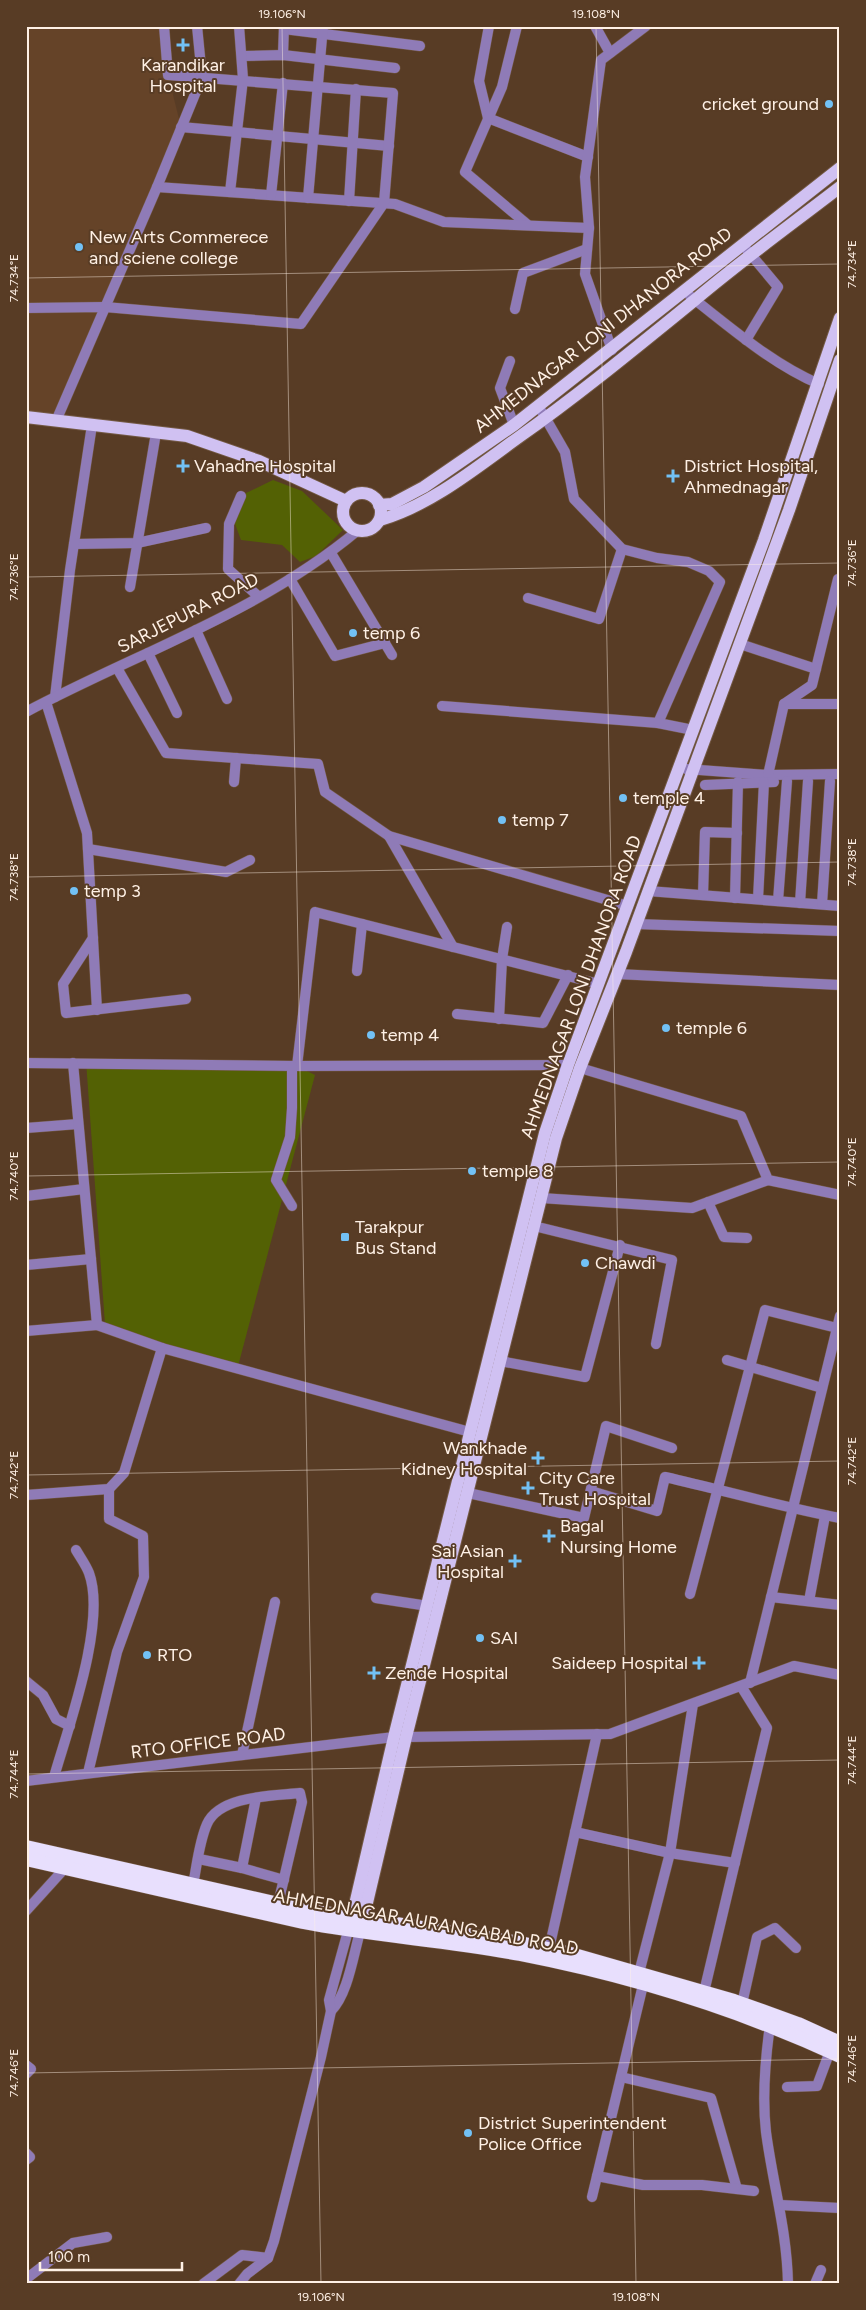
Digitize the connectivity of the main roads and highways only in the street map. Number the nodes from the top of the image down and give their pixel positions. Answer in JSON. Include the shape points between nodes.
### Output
{"nodes":[{"id":1,"x":840,"y":168,"type":"edge"},
{"id":2,"x":840,"y":188,"type":"edge"},
{"id":3,"x":840,"y":318,"type":"edge"},
{"id":4,"x":840,"y":360,"type":"edge"},
{"id":5,"x":830,"y":388,"type":"edge"},
{"id":6,"x":26,"y":417,"type":"edge"},
{"id":7,"x":346,"y":501,"type":"junction"},
{"id":8,"x":380,"y":505,"type":"junction"},
{"id":9,"x":380,"y":520,"type":"junction"},
{"id":10,"x":574,"y":1067,"type":"junction"},
{"id":11,"x":400,"y":1737,"type":"junction"},
{"id":12,"x":26,"y":1847,"type":"edge"},
{"id":13,"x":26,"y":1859,"type":"edge"},
{"id":14,"x":356,"y":1925,"type":"junction"},
{"id":15,"x":641,"y":1979,"type":"junction"},
{"id":16,"x":837,"y":2050,"type":"edge"}],
"edges":[{"from":1,"to":8,"type":"main road","name":"AHMEDNAGAR LONI DHANORA ROAD","via":[[514,425],[424,487],[392,504]]},
{"from":2,"to":9,"type":"main road","name":"AHMEDNAGAR LONI DHANORA ROAD","via":[[750,255],[546,418],[434,495],[400,514]]},
{"from":3,"to":5,"type":"main road","name":"AHMEDNAGAR LONI DHANORA ROAD"},
{"from":4,"to":5,"type":"main road","name":"AHMEDNAGAR LONI DHANORA ROAD"},
{"from":5,"to":10,"type":"main road","name":"AHMEDNAGAR LONI DHANORA ROAD","via":[[693,730],[599,984]]},
{"from":5,"to":10,"type":"main road","name":"AHMEDNAGAR LONI DHANORA ROAD","via":[[636,924]]},
{"from":6,"to":7,"type":"main road","via":[[186,436],[259,461]]},
{"from":7,"to":8,"type":"main road","via":[[359,493],[367,493]]},
{"from":7,"to":9,"type":"main road","via":[[344,519],[357,531],[366,531]]},
{"from":8,"to":9,"type":"main road"},
{"from":10,"to":11,"type":"main road","name":"AHMEDNAGAR LONI DHANORA ROAD","via":[[468,1493]]},
{"from":10,"to":11,"type":"main road","name":"AHMEDNAGAR LONI DHANORA ROAD","via":[[545,1133],[428,1606]]},
{"from":11,"to":14,"type":"main road","name":"AHMEDNAGAR LONI DHANORA ROAD"},
{"from":12,"to":14,"type":"highway"},
{"from":13,"to":14,"type":"highway","name":"AHMEDNAGAR AURANGABAD ROAD"},
{"from":14,"to":15,"type":"highway","name":"AHMEDNAGAR AURANGABAD ROAD","via":[[518,1953]]},
{"from":14,"to":15,"type":"highway","via":[[520,1943],[549,1949]]},
{"from":15,"to":16,"type":"highway","name":"AHMEDNAGAR AURANGABAD ROAD"},
{"from":15,"to":16,"type":"highway","via":[[704,1992],[798,2024]]}]}
